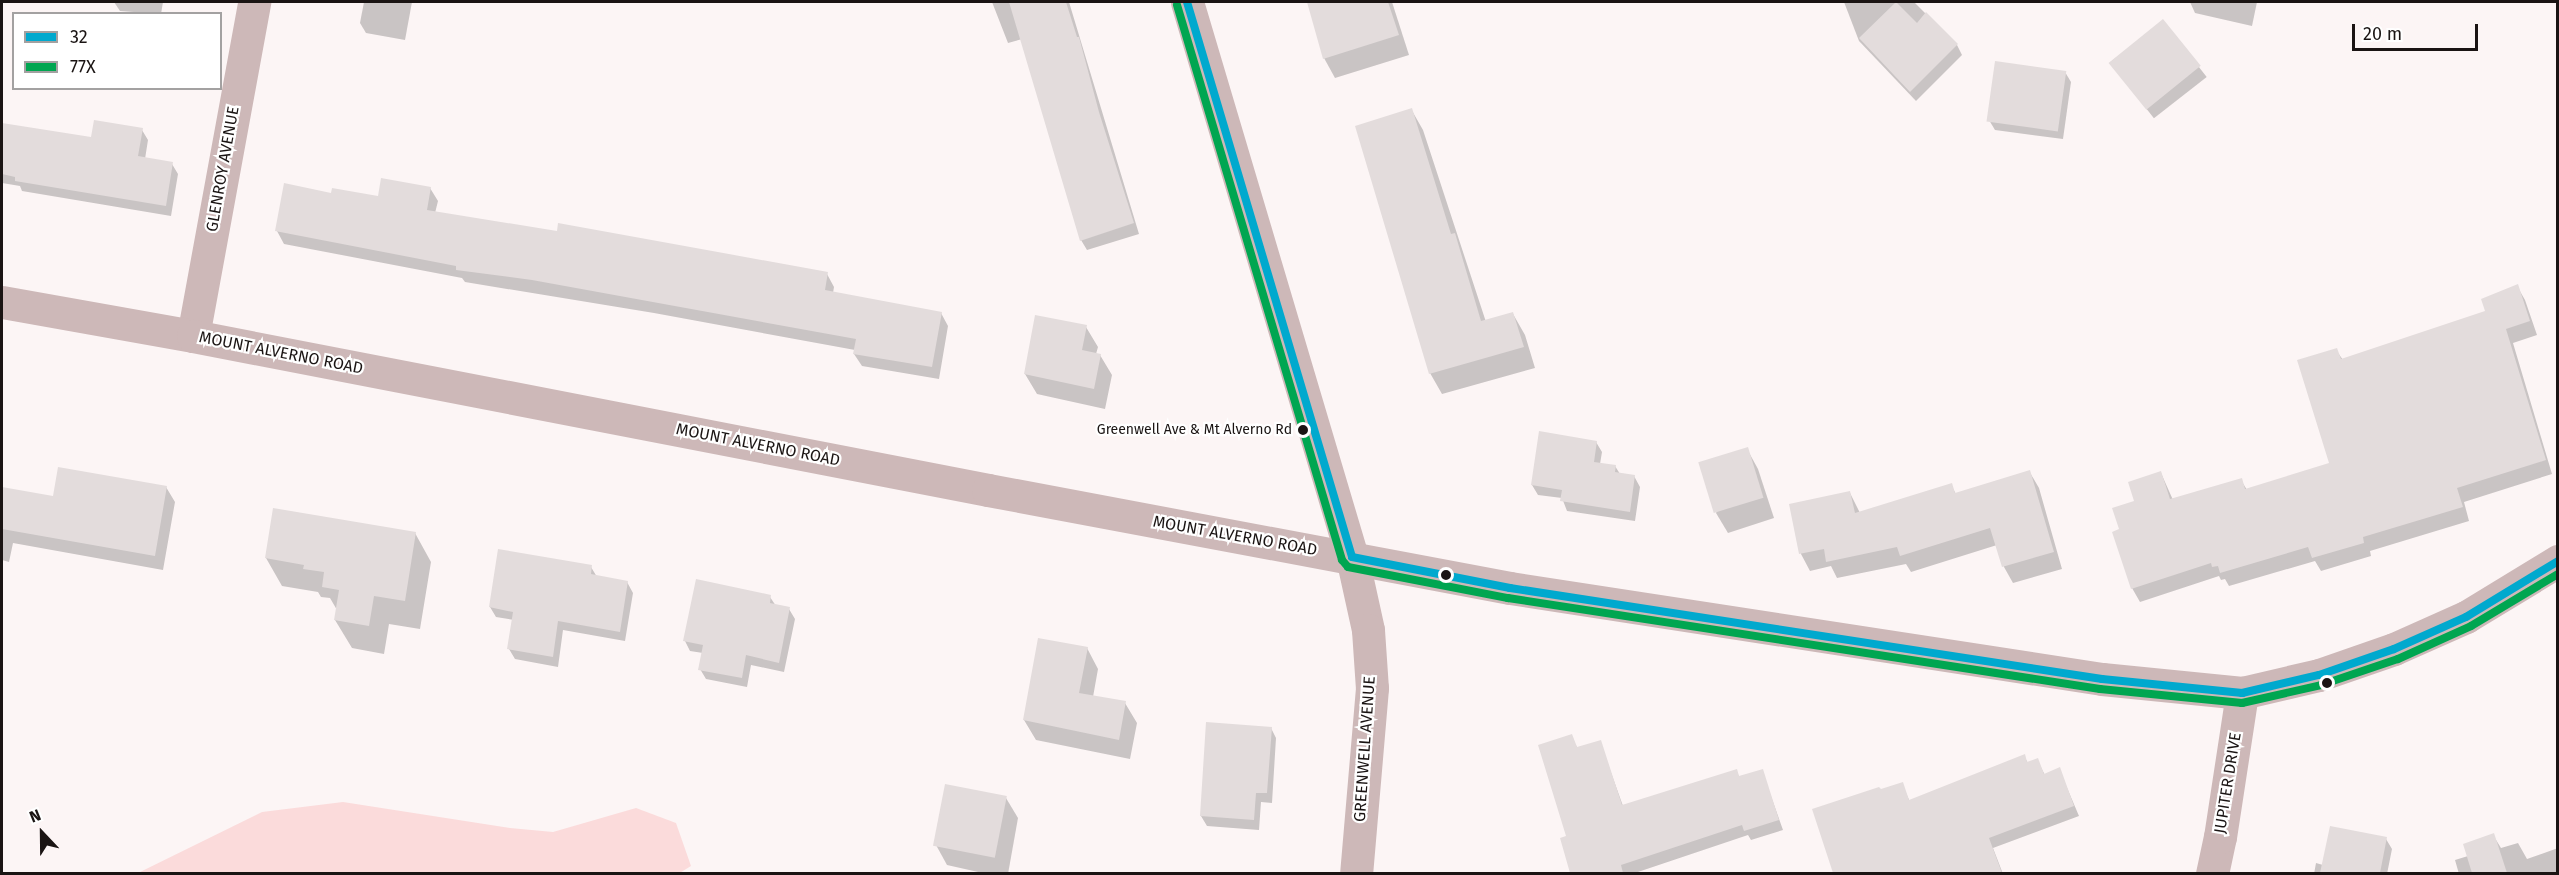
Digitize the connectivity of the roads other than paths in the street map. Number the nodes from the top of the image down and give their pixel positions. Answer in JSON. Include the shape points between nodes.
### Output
{"nodes":[{"id":1,"x":254,"y":2,"type":"edge"},
{"id":2,"x":1187,"y":2,"type":"edge"},
{"id":3,"x":2,"y":302,"type":"edge"},
{"id":4,"x":193,"y":336,"type":"junction"},
{"id":5,"x":1352,"y":557,"type":"junction"},
{"id":6,"x":2558,"y":561,"type":"edge"},
{"id":7,"x":2242,"y":693,"type":"junction"},
{"id":8,"x":1356,"y":873,"type":"edge"},
{"id":9,"x":2212,"y":873,"type":"edge"}],
"edges":[{"from":1,"to":4,"type":"street","name":"GLENROY AVENUE"},
{"from":2,"to":5,"type":"street","name":"GREENWELL AVENUE"},
{"from":3,"to":4,"type":"street","name":"MOUNT ALVERNO ROAD"},
{"from":4,"to":5,"type":"street","name":"MOUNT ALVERNO ROAD"},
{"from":5,"to":7,"type":"street","name":"MOUNT ALVERNO ROAD","via":[[1510,588],[2066,673]]},
{"from":5,"to":8,"type":"street","name":"GREENWELL AVENUE","via":[[1368,630],[1372,688]]},
{"from":6,"to":7,"type":"street","name":"MOUNT ALVERNO ROAD","via":[[2466,617],[2394,649],[2319,675]]},
{"from":7,"to":9,"type":"street","name":"JUPITER DRIVE"}]}
